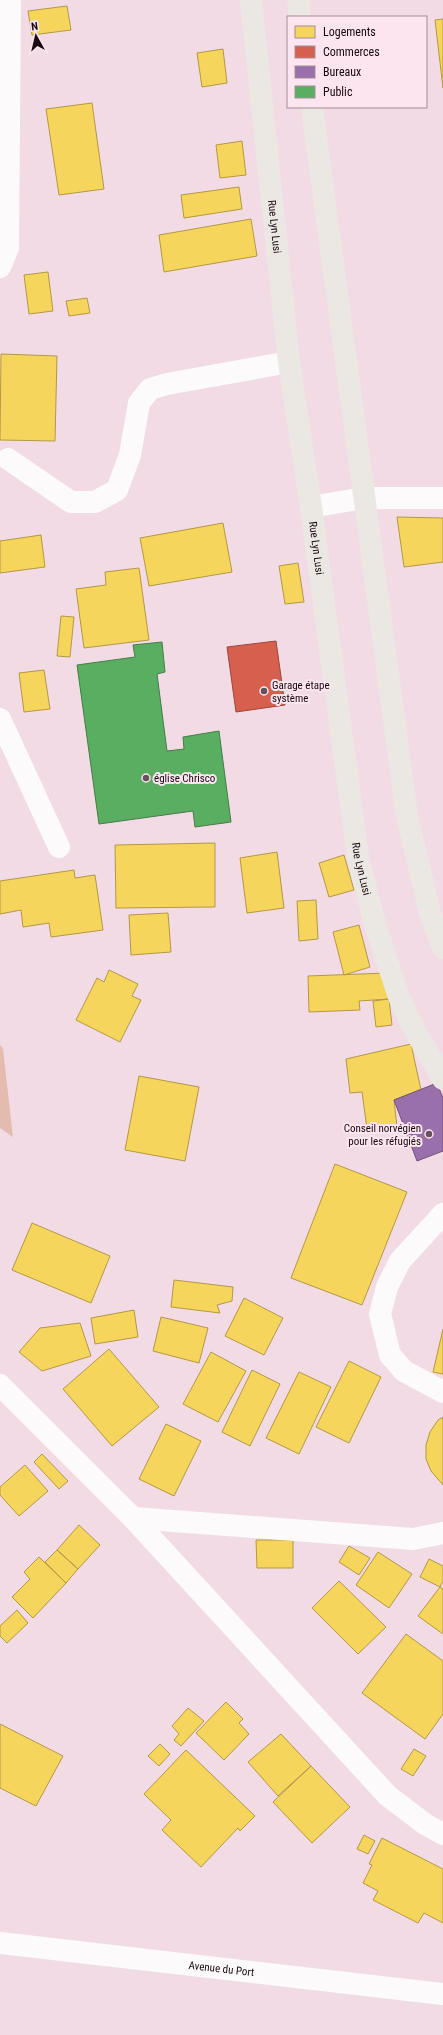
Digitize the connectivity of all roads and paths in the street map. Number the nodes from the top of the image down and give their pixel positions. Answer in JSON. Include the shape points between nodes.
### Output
{"nodes":[{"id":1,"x":10,"y":0,"type":"edge"},
{"id":2,"x":251,"y":0,"type":"edge"},
{"id":3,"x":298,"y":0,"type":"edge"},
{"id":4,"x":300,"y":16,"type":"edge"},
{"id":5,"x":312,"y":108,"type":"edge"},
{"id":6,"x":0,"y":267,"type":"edge"},
{"id":7,"x":289,"y":362,"type":"junction"},
{"id":8,"x":8,"y":459,"type":"dead end"},
{"id":9,"x":364,"y":498,"type":"junction"},
{"id":10,"x":443,"y":498,"type":"edge"},
{"id":11,"x":311,"y":506,"type":"junction"},
{"id":12,"x":0,"y":719,"type":"edge"},
{"id":13,"x":59,"y":847,"type":"dead end"},
{"id":14,"x":443,"y":948,"type":"edge"},
{"id":15,"x":443,"y":1079,"type":"edge"},
{"id":16,"x":443,"y":1214,"type":"edge"},
{"id":17,"x":0,"y":1385,"type":"edge"},
{"id":18,"x":443,"y":1392,"type":"edge"},
{"id":19,"x":133,"y":1518,"type":"junction"},
{"id":20,"x":443,"y":1533,"type":"edge"},
{"id":21,"x":443,"y":1834,"type":"edge"},
{"id":22,"x":0,"y":1943,"type":"edge"},
{"id":23,"x":443,"y":1994,"type":"edge"}],
"edges":[{"from":1,"to":6,"type":"street","via":[[8,248]]},
{"from":2,"to":7,"type":"main road","name":"Rue Lyn Lusi"},
{"from":3,"to":4,"type":"main road"},
{"from":5,"to":9,"type":"main road"},
{"from":7,"to":8,"type":"street","via":[[150,389],[139,403],[130,455],[117,490],[95,502],[71,502]]},
{"from":7,"to":11,"type":"main road","name":"Rue Lyn Lusi"},
{"from":9,"to":10,"type":"street"},
{"from":9,"to":11,"type":"street"},
{"from":9,"to":14,"type":"main road","via":[[407,816],[430,913]]},
{"from":11,"to":15,"type":"main road","name":"Rue Lyn Lusi","via":[[358,857],[375,924],[399,997]]},
{"from":12,"to":13,"type":"street"},
{"from":16,"to":18,"type":"street","via":[[400,1261],[387,1287],[380,1314],[390,1355],[404,1371]]},
{"from":17,"to":19,"type":"street"},
{"from":19,"to":20,"type":"street","via":[[413,1538]]},
{"from":19,"to":21,"type":"street","via":[[388,1796],[425,1824]]},
{"from":22,"to":23,"type":"street","name":"Avenue du Port"}]}
